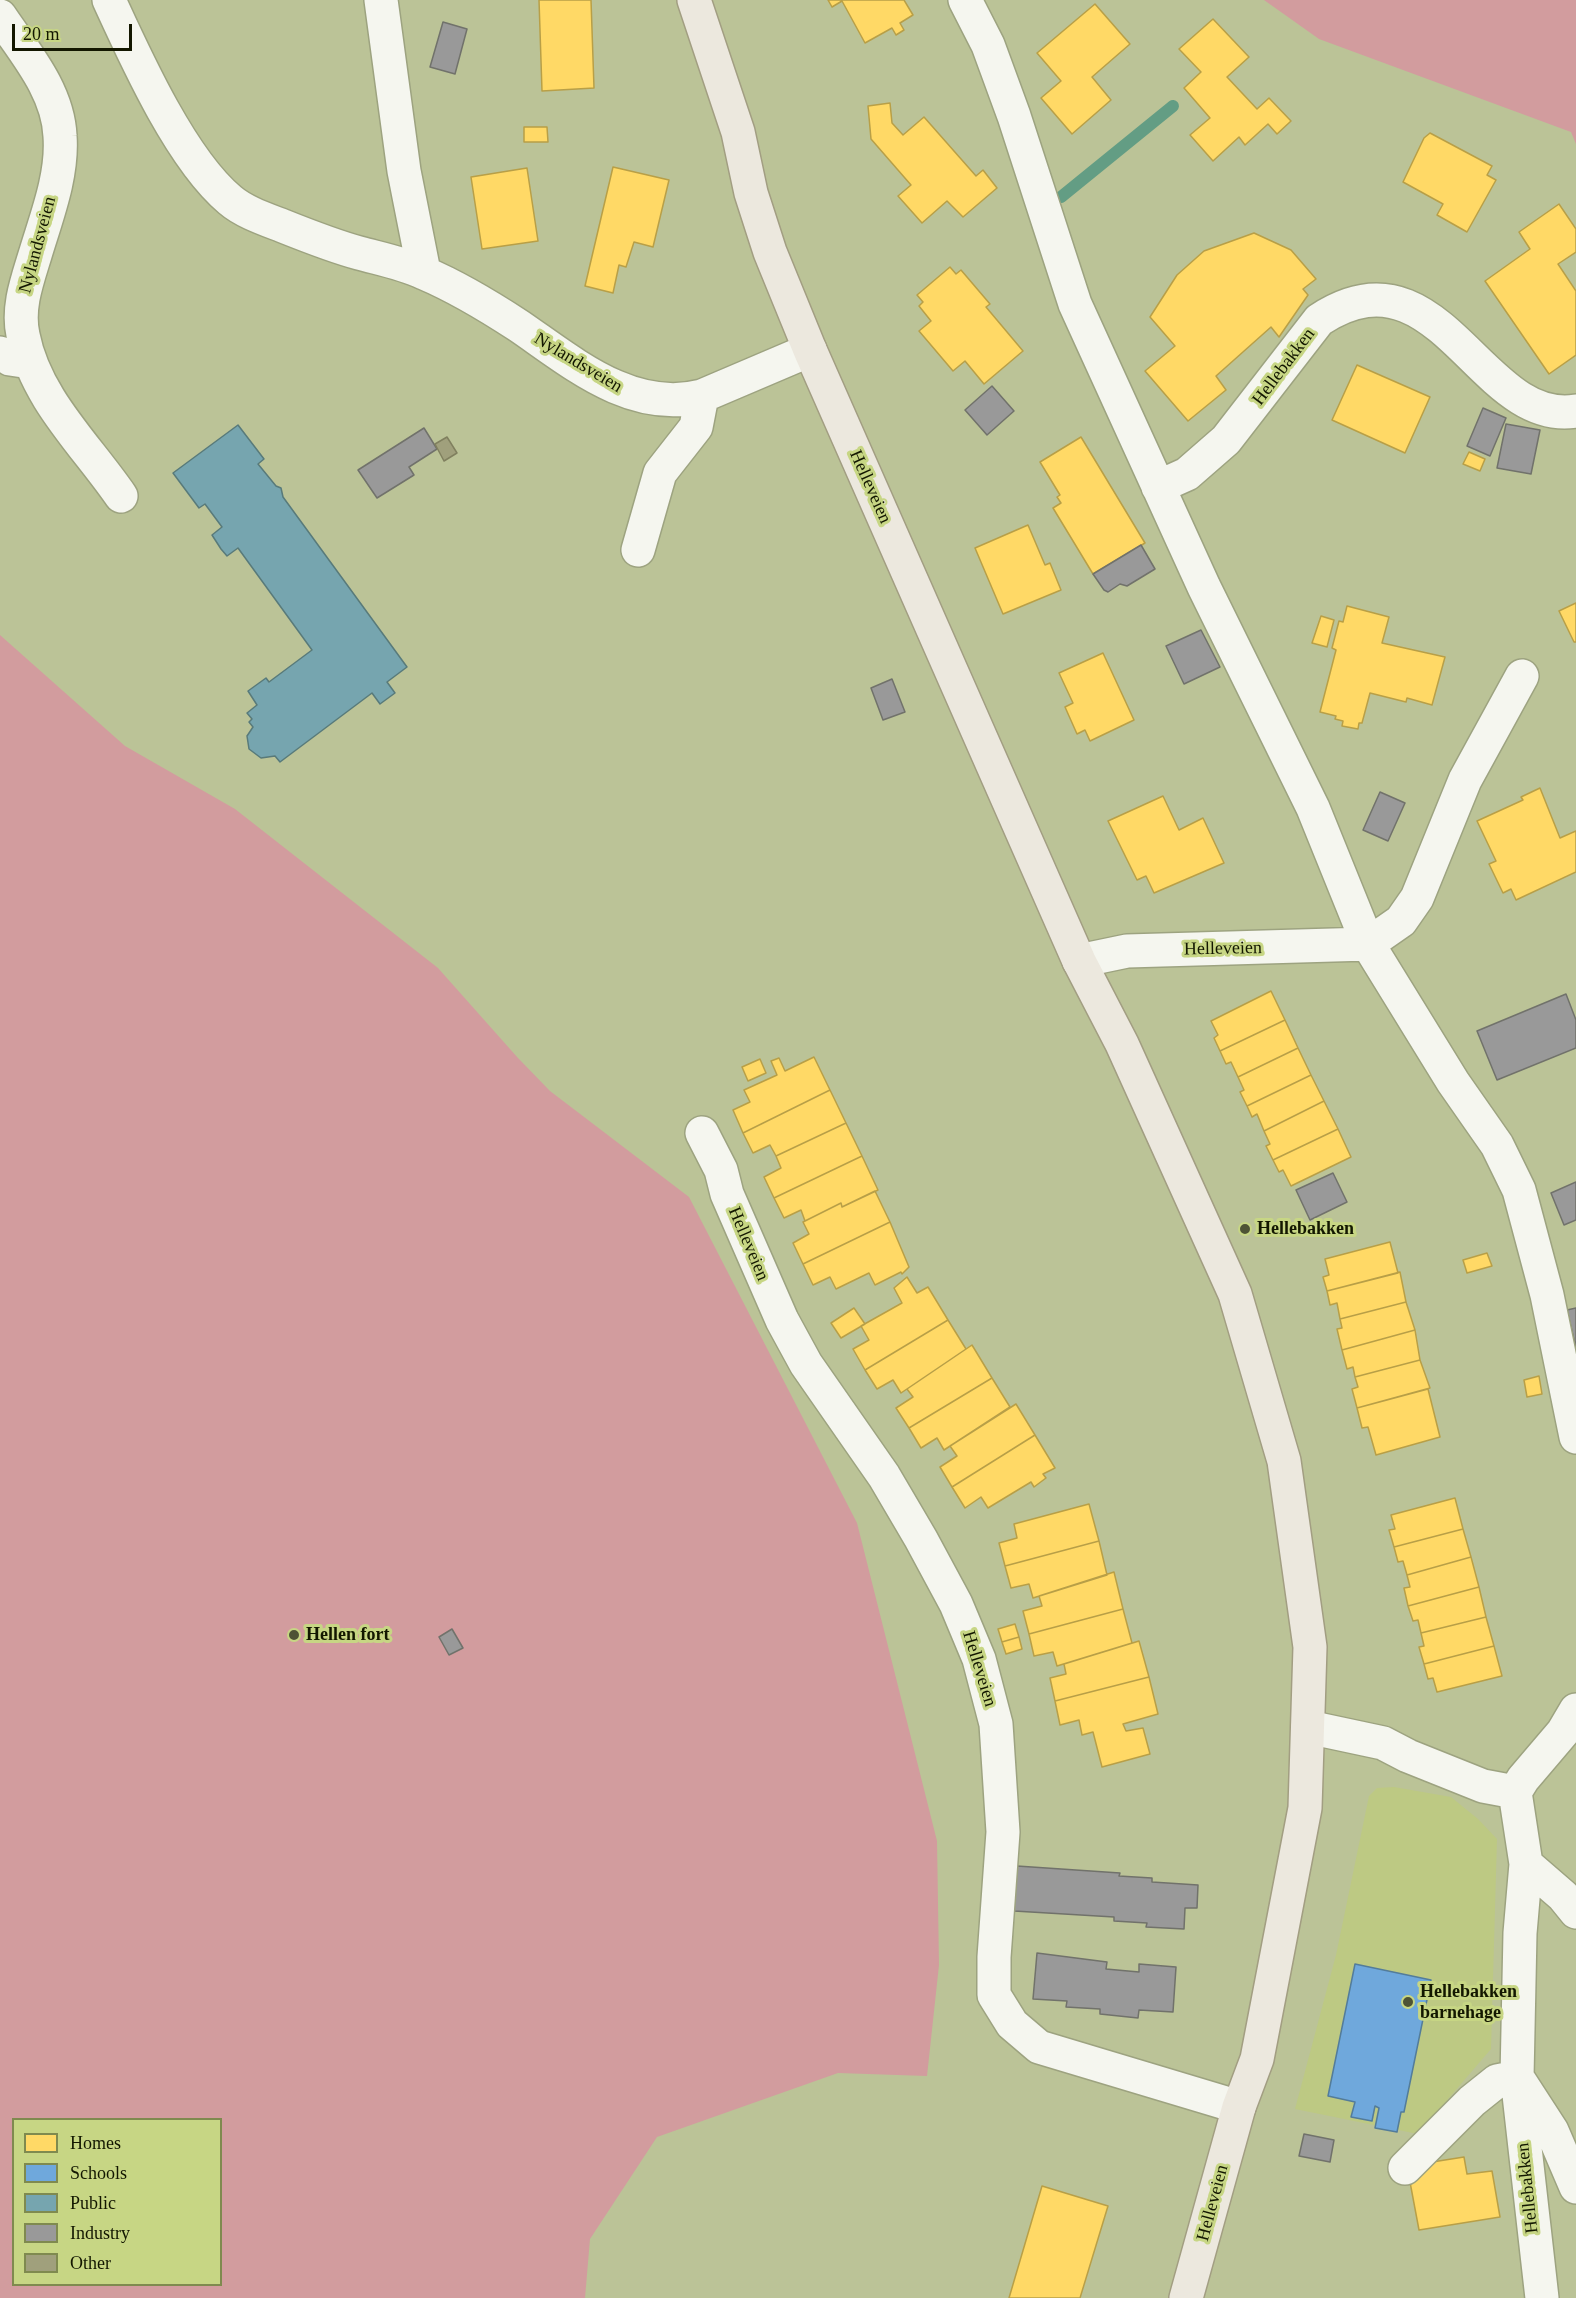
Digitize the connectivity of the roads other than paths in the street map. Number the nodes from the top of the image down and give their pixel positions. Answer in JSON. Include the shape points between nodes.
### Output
{"nodes":[{"id":1,"x":109,"y":0,"type":"edge"},
{"id":2,"x":381,"y":0,"type":"edge"},
{"id":3,"x":694,"y":0,"type":"edge"},
{"id":4,"x":965,"y":0,"type":"edge"},
{"id":5,"x":0,"y":16,"type":"edge"},
{"id":6,"x":424,"y":273,"type":"junction"},
{"id":7,"x":810,"y":350,"type":"junction"},
{"id":8,"x":15,"y":357,"type":"edge"},
{"id":9,"x":702,"y":396,"type":"junction"},
{"id":10,"x":1576,"y":411,"type":"edge"},
{"id":11,"x":1158,"y":487,"type":"junction"},
{"id":12,"x":121,"y":496,"type":"dead end"},
{"id":13,"x":638,"y":550,"type":"dead end"},
{"id":14,"x":1522,"y":676,"type":"dead end"},
{"id":15,"x":1368,"y":944,"type":"junction"},
{"id":16,"x":1079,"y":961,"type":"junction"},
{"id":17,"x":702,"y":1132,"type":"dead end"},
{"id":18,"x":1576,"y":1437,"type":"edge"},
{"id":19,"x":1576,"y":1710,"type":"edge"},
{"id":20,"x":1308,"y":1727,"type":"junction"},
{"id":21,"x":1515,"y":1792,"type":"junction"},
{"id":22,"x":1526,"y":1864,"type":"junction"},
{"id":23,"x":1576,"y":1912,"type":"edge"},
{"id":24,"x":1517,"y":2078,"type":"junction"},
{"id":25,"x":1239,"y":2107,"type":"junction"},
{"id":26,"x":1405,"y":2168,"type":"dead end"},
{"id":27,"x":1576,"y":2187,"type":"edge"},
{"id":28,"x":1186,"y":2298,"type":"edge"},
{"id":29,"x":1542,"y":2298,"type":"edge"}],
"edges":[{"from":1,"to":6,"type":"street","name":"Nylandsveien","via":[[189,152],[208,180],[232,202],[261,218],[330,244]]},
{"from":2,"to":6,"type":"street","via":[[404,171]]},
{"from":3,"to":7,"type":"main road","name":"Helleveien","via":[[738,132],[751,193],[770,252]]},
{"from":4,"to":11,"type":"street","via":[[992,55],[1075,304]]},
{"from":5,"to":8,"type":"street","name":"Nylandsveien","via":[[39,74],[54,107],[60,136],[50,204],[23,296],[22,333]]},
{"from":6,"to":9,"type":"street","name":"Nylandsveien","via":[[622,391],[656,401],[684,401]]},
{"from":7,"to":9,"type":"street","name":"Nylandsveien"},
{"from":7,"to":16,"type":"main road","name":"Helleveien"},
{"from":8,"to":12,"type":"street","name":"Nylandsveien"},
{"from":9,"to":13,"type":"street","via":[[696,427],[660,473]]},
{"from":10,"to":11,"type":"street","name":"Hellebakken","via":[[1563,413],[1519,397],[1448,331],[1418,313],[1378,299],[1358,301],[1319,320],[1226,440],[1187,474]]},
{"from":11,"to":15,"type":"street","via":[[1313,808]]},
{"from":14,"to":15,"type":"street","via":[[1465,780],[1417,898],[1401,921]]},
{"from":15,"to":16,"type":"street","name":"Helleveien","via":[[1127,951]]},
{"from":15,"to":18,"type":"street","via":[[1453,1082],[1497,1145],[1519,1190],[1547,1295]]},
{"from":16,"to":20,"type":"main road","name":"Helleveien","via":[[1122,1044],[1235,1294],[1284,1461],[1310,1647]]},
{"from":17,"to":25,"type":"street","name":"Helleveien","via":[[722,1170],[727,1194],[782,1320],[806,1364],[884,1476],[921,1539],[956,1604],[979,1659],[996,1724],[1004,1832],[994,1995],[1012,2024],[1039,2047]]},
{"from":19,"to":21,"type":"street"},
{"from":20,"to":21,"type":"street","via":[[1383,1743],[1483,1786]]},
{"from":20,"to":25,"type":"main road","name":"Helleveien","via":[[1305,1808],[1257,2060]]},
{"from":21,"to":22,"type":"street","name":"Hellebakken"},
{"from":22,"to":23,"type":"street"},
{"from":22,"to":24,"type":"street","name":"Hellebakken","via":[[1520,1933]]},
{"from":24,"to":26,"type":"street","via":[[1497,2081],[1472,2101]]},
{"from":24,"to":27,"type":"street","name":"Hellebakken","via":[[1552,2131]]},
{"from":24,"to":29,"type":"street","name":"Hellebakken"},
{"from":25,"to":28,"type":"main road","name":"Helleveien"}]}
